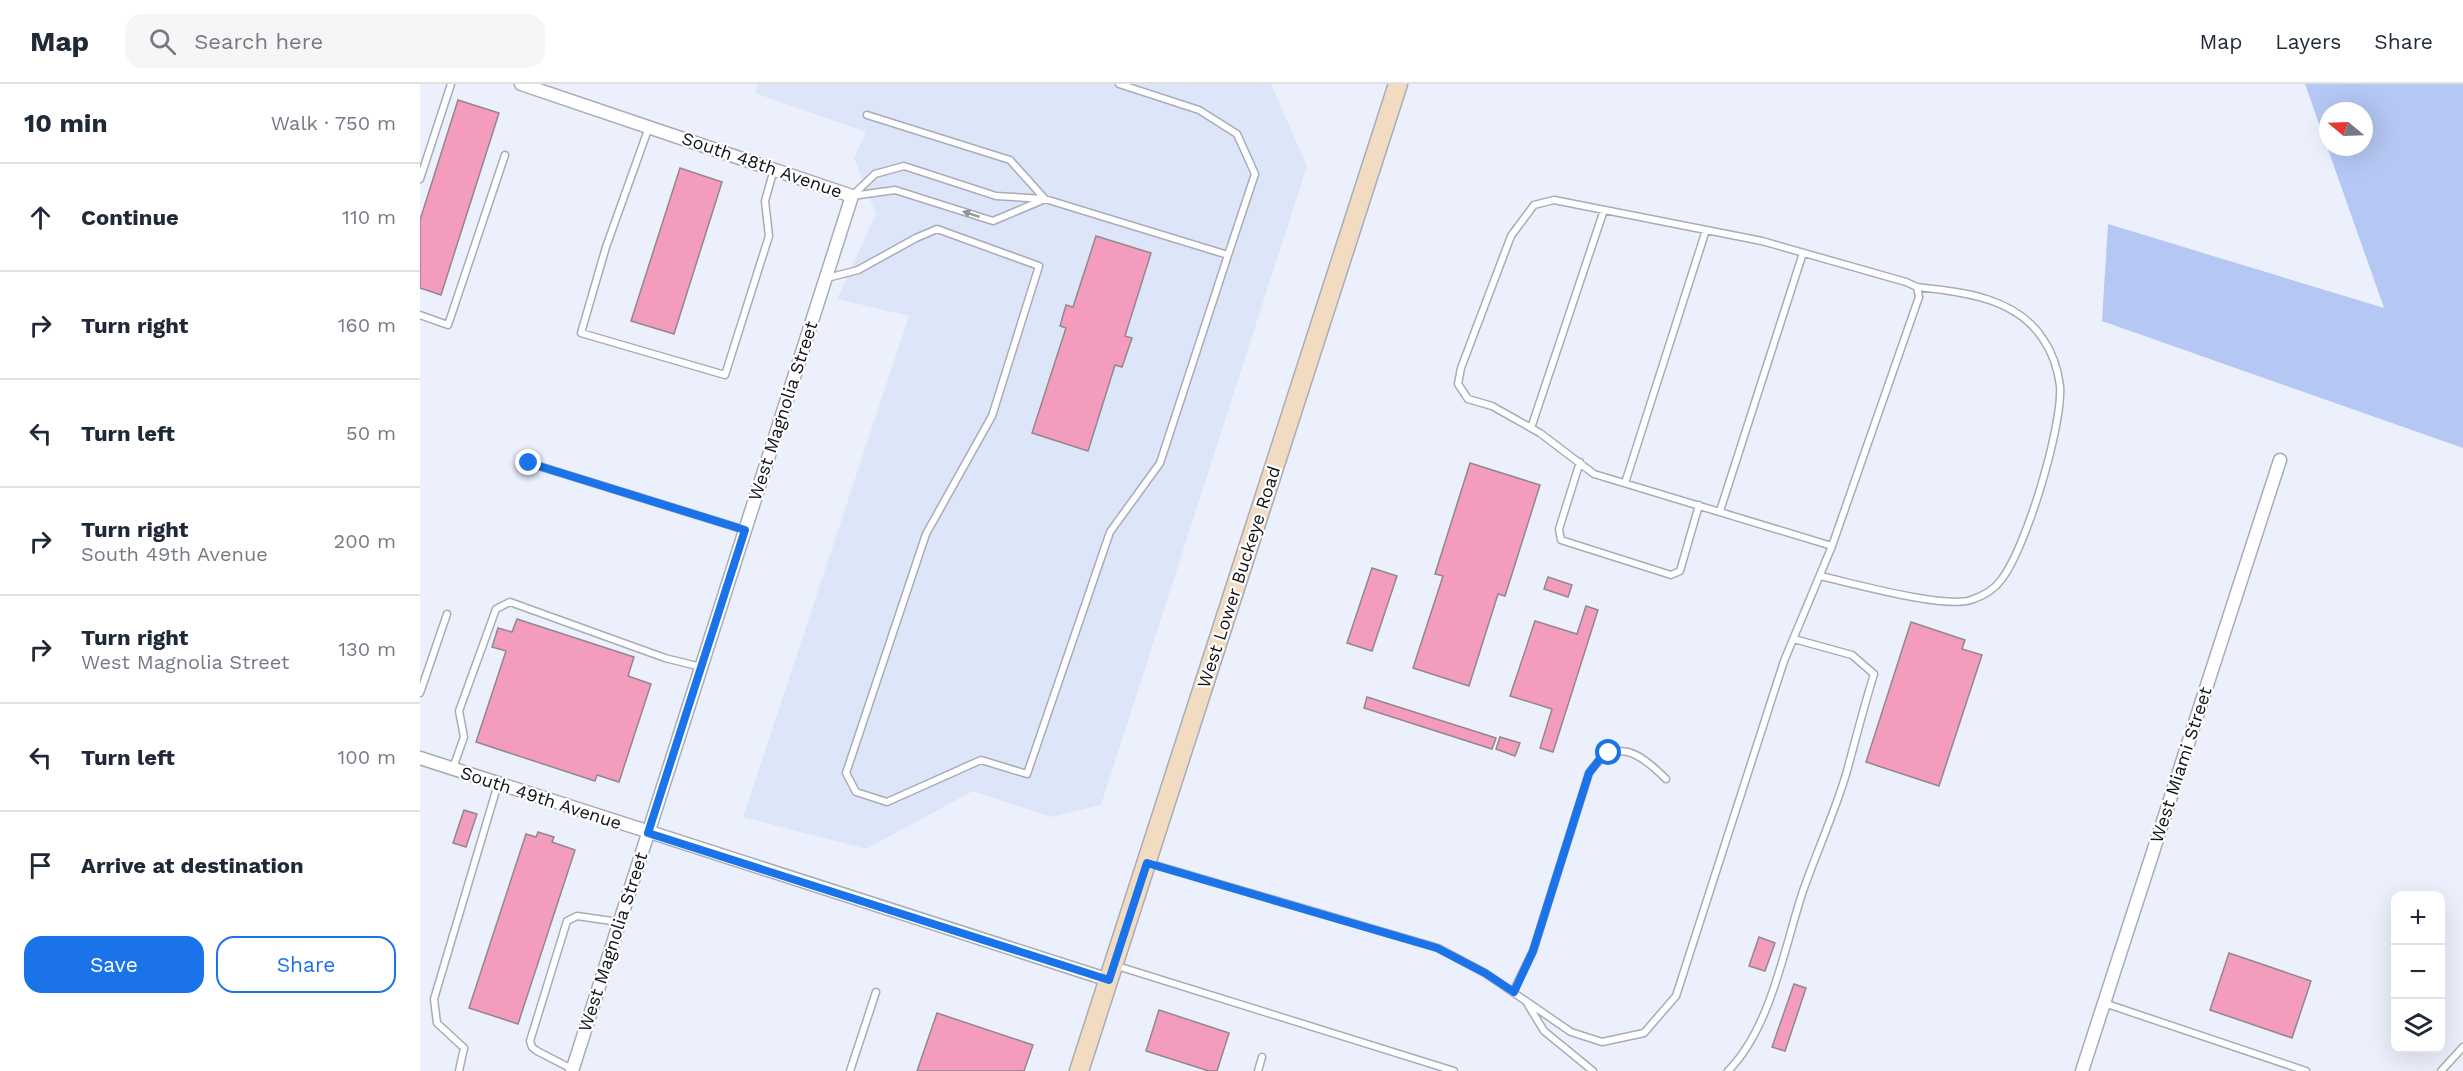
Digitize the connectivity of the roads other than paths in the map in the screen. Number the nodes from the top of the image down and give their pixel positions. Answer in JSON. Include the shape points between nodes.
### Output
{"nodes":[{"id":1,"x":451,"y":84,"type":"edge"},
{"id":2,"x":521,"y":84,"type":"edge"},
{"id":3,"x":1119,"y":84,"type":"edge"},
{"id":4,"x":1398,"y":84,"type":"edge"},
{"id":5,"x":867,"y":115,"type":"dead end"},
{"id":6,"x":649,"y":126,"type":"junction"},
{"id":7,"x":505,"y":155,"type":"dead end"},
{"id":8,"x":774,"y":169,"type":"junction"},
{"id":9,"x":420,"y":179,"type":"edge"},
{"id":10,"x":852,"y":196,"type":"junction"},
{"id":11,"x":1045,"y":199,"type":"junction"},
{"id":12,"x":1604,"y":210,"type":"junction"},
{"id":13,"x":1706,"y":230,"type":"junction"},
{"id":14,"x":1803,"y":253,"type":"junction"},
{"id":15,"x":1228,"y":255,"type":"junction"},
{"id":16,"x":825,"y":279,"type":"junction"},
{"id":17,"x":1917,"y":287,"type":"junction"},
{"id":18,"x":420,"y":315,"type":"edge"},
{"id":19,"x":1531,"y":428,"type":"junction"},
{"id":20,"x":2280,"y":460,"type":"dead end"},
{"id":21,"x":1580,"y":462,"type":"junction"},
{"id":22,"x":529,"y":463,"type":"dead end"},
{"id":23,"x":1625,"y":483,"type":"junction"},
{"id":24,"x":1699,"y":505,"type":"junction"},
{"id":25,"x":1720,"y":511,"type":"junction"},
{"id":26,"x":745,"y":530,"type":"junction"},
{"id":27,"x":1832,"y":546,"type":"junction"},
{"id":28,"x":1820,"y":576,"type":"junction"},
{"id":29,"x":447,"y":614,"type":"dead end"},
{"id":30,"x":1794,"y":639,"type":"junction"},
{"id":31,"x":702,"y":667,"type":"junction"},
{"id":32,"x":420,"y":693,"type":"edge"},
{"id":33,"x":420,"y":758,"type":"edge"},
{"id":34,"x":453,"y":769,"type":"junction"},
{"id":35,"x":1666,"y":779,"type":"dead end"},
{"id":36,"x":498,"y":784,"type":"junction"},
{"id":37,"x":648,"y":833,"type":"junction"},
{"id":38,"x":1147,"y":863,"type":"junction"},
{"id":39,"x":619,"y":922,"type":"junction"},
{"id":40,"x":1111,"y":972,"type":"junction"},
{"id":41,"x":876,"y":992,"type":"dead end"},
{"id":42,"x":1514,"y":992,"type":"junction"},
{"id":43,"x":1525,"y":1000,"type":"junction"},
{"id":44,"x":2104,"y":1003,"type":"junction"},
{"id":45,"x":2463,"y":1047,"type":"edge"},
{"id":46,"x":1262,"y":1057,"type":"dead end"},
{"id":47,"x":572,"y":1070,"type":"edge"},
{"id":48,"x":459,"y":1071,"type":"edge"},
{"id":49,"x":850,"y":1071,"type":"edge"},
{"id":50,"x":1079,"y":1071,"type":"edge"},
{"id":51,"x":1258,"y":1071,"type":"edge"},
{"id":52,"x":1454,"y":1071,"type":"edge"},
{"id":53,"x":1593,"y":1071,"type":"edge"},
{"id":54,"x":1728,"y":1071,"type":"edge"},
{"id":55,"x":2082,"y":1071,"type":"edge"},
{"id":56,"x":2306,"y":1071,"type":"edge"},
{"id":57,"x":2441,"y":1071,"type":"edge"}],
"edges":[{"from":1,"to":9,"type":"lane"},
{"from":2,"to":6,"type":"street","name":"South 48th Avenue"},
{"from":3,"to":15,"type":"lane","via":[[1199,110],[1237,135],[1255,174]]},
{"from":4,"to":38,"type":"main road","name":"West Lower Buckeye Road"},
{"from":5,"to":11,"type":"lane","via":[[1010,160]]},
{"from":6,"to":8,"type":"street","name":"South 48th Avenue"},
{"from":6,"to":8,"type":"lane","via":[[581,333],[725,375],[769,236],[765,201]]},
{"from":7,"to":18,"type":"lane","via":[[448,325]]},
{"from":8,"to":10,"type":"street","name":"South 48th Avenue"},
{"from":11,"to":10,"type":"lane","one_way":true,"via":[[993,222],[895,190]]},
{"from":10,"to":11,"type":"lane","name":"South 48th Avenue","via":[[875,174],[904,166],[996,196]]},
{"from":10,"to":16,"type":"street","name":"West Magnolia Street"},
{"from":11,"to":15,"type":"lane","name":"South 48th Avenue"},
{"from":12,"to":13,"type":"lane"},
{"from":12,"to":19,"type":"lane"},
{"from":12,"to":19,"type":"lane","via":[[1554,200],[1534,205],[1511,236],[1461,368],[1458,384],[1468,399],[1492,406]]},
{"from":13,"to":14,"type":"lane"},
{"from":13,"to":23,"type":"lane"},
{"from":14,"to":17,"type":"lane"},
{"from":14,"to":25,"type":"lane"},
{"from":15,"to":16,"type":"lane","via":[[1160,464],[1110,532],[1027,774],[981,760],[887,802],[856,792],[846,773],[926,534],[992,416],[1039,266],[937,229],[858,270]]},
{"from":16,"to":26,"type":"street","name":"West Magnolia Street"},
{"from":17,"to":27,"type":"lane","via":[[1919,297]]},
{"from":17,"to":28,"type":"lane","via":[[1961,292],[2004,307],[2028,321],[2044,339],[2055,364],[2060,387],[2058,421],[2018,553],[2001,581],[1985,595],[1960,603]]},
{"from":19,"to":21,"type":"lane"},
{"from":20,"to":44,"type":"street","name":"West Miami Street"},
{"from":21,"to":23,"type":"lane","via":[[1594,474]]},
{"from":21,"to":24,"type":"lane","via":[[1559,529],[1561,540],[1671,575],[1680,571]]},
{"from":22,"to":26,"type":"lane"},
{"from":23,"to":24,"type":"lane"},
{"from":24,"to":25,"type":"lane"},
{"from":25,"to":27,"type":"lane"},
{"from":26,"to":31,"type":"street","name":"West Magnolia Street"},
{"from":27,"to":28,"type":"lane"},
{"from":28,"to":30,"type":"lane"},
{"from":29,"to":32,"type":"lane"},
{"from":30,"to":43,"type":"lane","via":[[1676,996],[1644,1033],[1602,1042],[1571,1032]]},
{"from":30,"to":54,"type":"lane","via":[[1852,655],[1874,674],[1847,771],[1772,993],[1739,1060]]},
{"from":31,"to":34,"type":"lane","via":[[665,658],[510,602],[496,609],[459,711],[464,737]]},
{"from":31,"to":37,"type":"street","name":"West Magnolia Street"},
{"from":33,"to":34,"type":"street","name":"South 49th Avenue"},
{"from":34,"to":36,"type":"street","name":"South 49th Avenue"},
{"from":35,"to":42,"type":"lane","via":[[1635,753],[1621,751],[1609,753],[1589,773],[1533,951]]},
{"from":36,"to":37,"type":"street","name":"South 49th Avenue"},
{"from":36,"to":48,"type":"lane","via":[[434,999],[437,1023],[464,1048]]},
{"from":37,"to":39,"type":"street","name":"West Magnolia Street"},
{"from":37,"to":40,"type":"street","name":"South 49th Avenue"},
{"from":38,"to":40,"type":"main road","name":"West Lower Buckeye Road"},
{"from":38,"to":42,"type":"lane","via":[[1437,948]]},
{"from":39,"to":47,"type":"street","name":"West Magnolia Street"},
{"from":39,"to":47,"type":"lane","via":[[577,916],[567,921],[530,1041],[537,1052]]},
{"from":40,"to":50,"type":"main road","name":"West Lower Buckeye Road"},
{"from":40,"to":52,"type":"lane"},
{"from":41,"to":49,"type":"lane"},
{"from":42,"to":43,"type":"lane"},
{"from":43,"to":53,"type":"lane","via":[[1544,1031]]},
{"from":44,"to":55,"type":"street","name":"West Miami Street"},
{"from":44,"to":56,"type":"lane"},
{"from":45,"to":57,"type":"lane"},
{"from":46,"to":51,"type":"lane"}]}
